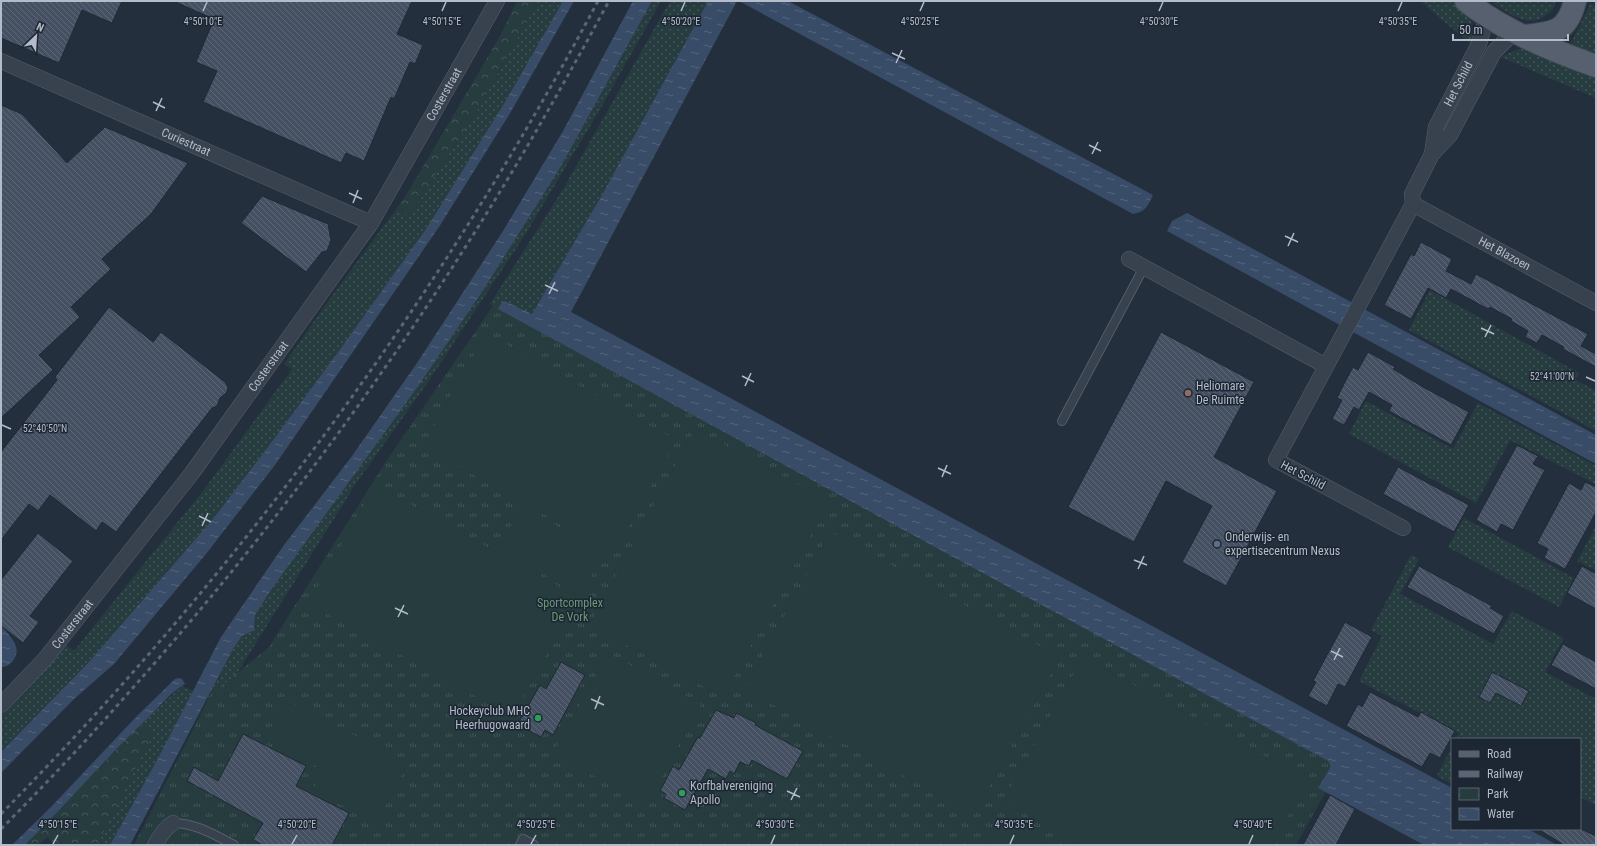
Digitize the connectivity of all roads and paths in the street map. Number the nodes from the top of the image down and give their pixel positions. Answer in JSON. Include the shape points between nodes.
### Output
{"nodes":[{"id":1,"x":497,"y":1,"type":"edge"},
{"id":2,"x":1575,"y":1,"type":"edge"},
{"id":3,"x":1475,"y":6,"type":"edge"},
{"id":4,"x":1520,"y":33,"type":"junction"},
{"id":5,"x":1,"y":61,"type":"edge"},
{"id":6,"x":1596,"y":66,"type":"edge"},
{"id":7,"x":1432,"y":154,"type":"junction"},
{"id":8,"x":1413,"y":204,"type":"junction"},
{"id":9,"x":371,"y":223,"type":"junction"},
{"id":10,"x":1130,"y":259,"type":"dead end"},
{"id":11,"x":1144,"y":267,"type":"junction"},
{"id":12,"x":1596,"y":303,"type":"edge"},
{"id":13,"x":1326,"y":366,"type":"junction"},
{"id":14,"x":1062,"y":421,"type":"dead end"},
{"id":15,"x":1403,"y":528,"type":"dead end"},
{"id":16,"x":1,"y":705,"type":"edge"},
{"id":17,"x":173,"y":823,"type":"joint"},
{"id":18,"x":155,"y":845,"type":"edge"},
{"id":19,"x":234,"y":845,"type":"edge"},
{"id":20,"x":520,"y":845,"type":"edge"},
{"id":21,"x":534,"y":845,"type":"edge"}],
"edges":[{"from":1,"to":9,"type":"street","name":"Costerstraat"},
{"from":2,"to":4,"type":"main road","via":[[1572,13],[1560,29],[1548,34]]},
{"from":3,"to":4,"type":"main road"},
{"from":3,"to":7,"type":"street","name":"Het Schild","via":[[1479,44],[1436,127]]},
{"from":4,"to":6,"type":"main road"},
{"from":4,"to":7,"type":"street","name":"Het Schild","via":[[1494,52],[1450,135]]},
{"from":5,"to":9,"type":"street","name":"Curiestraat"},
{"from":7,"to":8,"type":"street","name":"Het Schild","via":[[1412,194]]},
{"from":8,"to":12,"type":"street","name":"Het Blazoen"},
{"from":8,"to":13,"type":"street","name":"Het Schild"},
{"from":9,"to":16,"type":"street","name":"Costerstraat","via":[[192,473],[45,659]]},
{"from":10,"to":11,"type":"street"},
{"from":11,"to":13,"type":"street"},
{"from":11,"to":14,"type":"lane"},
{"from":13,"to":15,"type":"street","name":"Het Schild","via":[[1276,460]]},
{"from":17,"to":18,"type":"street","via":[[163,831]]},
{"from":17,"to":19,"type":"lane","via":[[187,824]]},
{"from":20,"to":21,"type":"lane","via":[[523,839]]}]}
